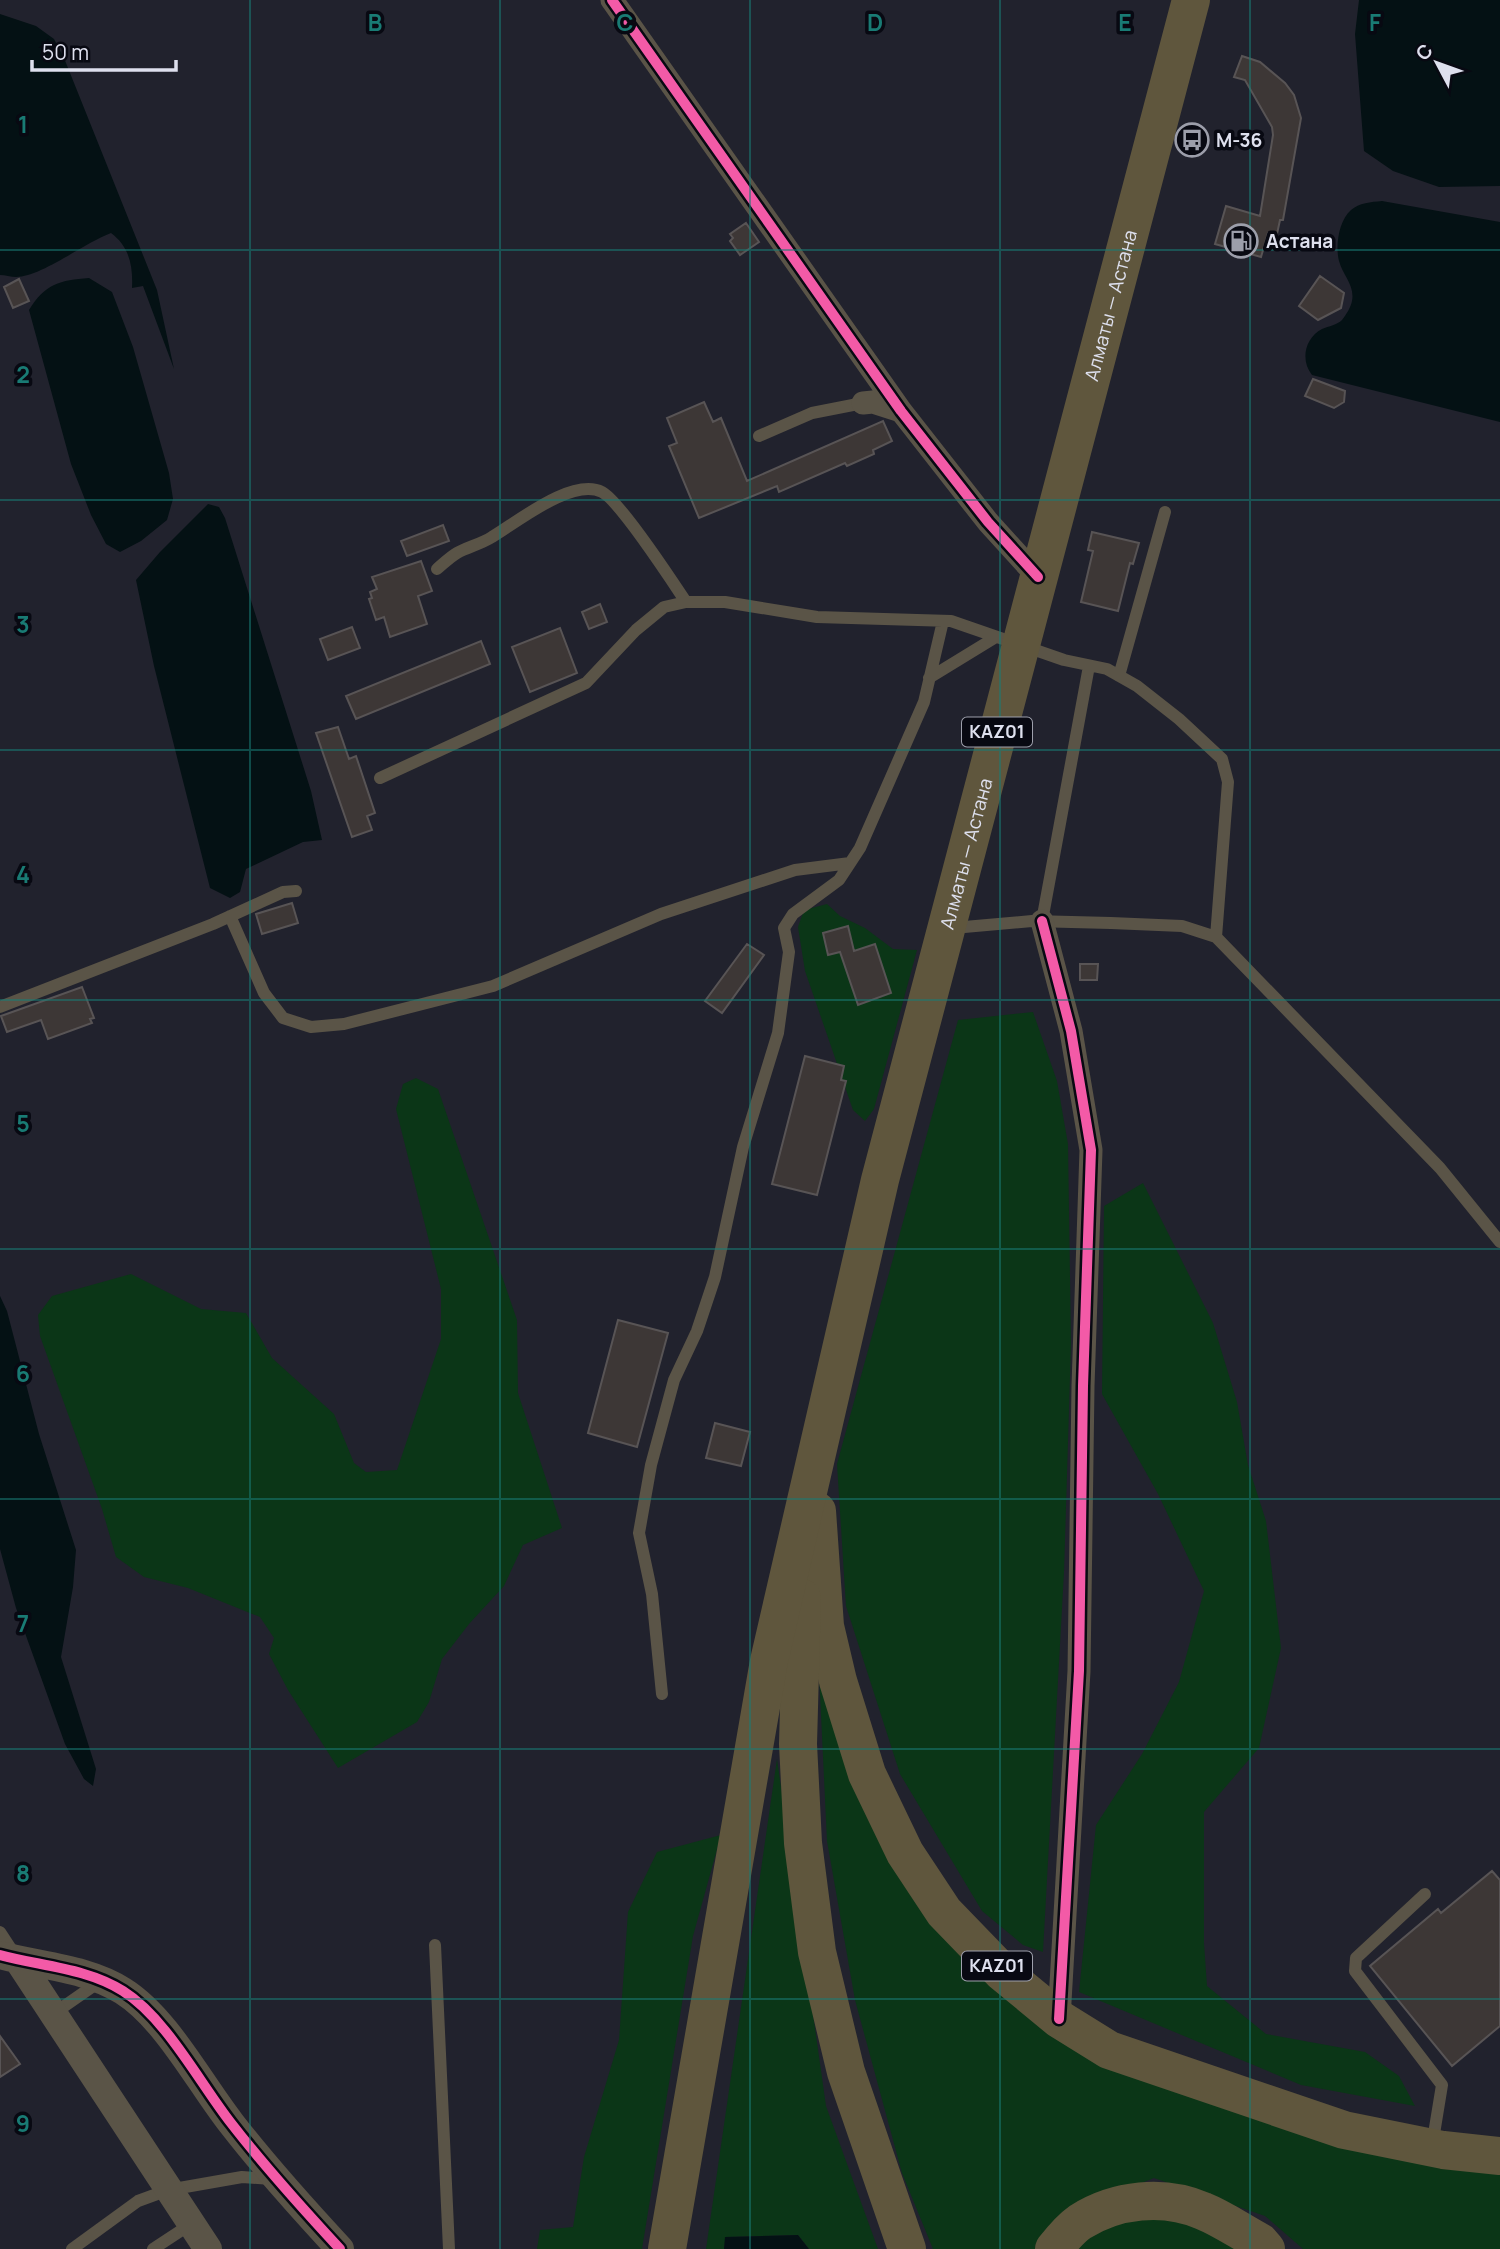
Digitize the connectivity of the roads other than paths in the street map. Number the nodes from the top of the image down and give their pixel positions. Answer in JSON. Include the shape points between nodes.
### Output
{"nodes":[{"id":1,"x":612,"y":0,"type":"edge"},
{"id":2,"x":1191,"y":0,"type":"edge"},
{"id":3,"x":863,"y":404,"type":"joint"},
{"id":4,"x":901,"y":411,"type":"junction"},
{"id":5,"x":759,"y":436,"type":"dead end"},
{"id":6,"x":1165,"y":512,"type":"dead end"},
{"id":7,"x":437,"y":569,"type":"dead end"},
{"id":8,"x":1038,"y":577,"type":"junction"},
{"id":9,"x":686,"y":602,"type":"junction"},
{"id":10,"x":943,"y":621,"type":"junction"},
{"id":11,"x":1008,"y":642,"type":"junction"},
{"id":12,"x":1089,"y":666,"type":"junction"},
{"id":13,"x":1119,"y":676,"type":"junction"},
{"id":14,"x":929,"y":678,"type":"junction"},
{"id":15,"x":380,"y":778,"type":"dead end"},
{"id":16,"x":850,"y":863,"type":"junction"},
{"id":17,"x":296,"y":891,"type":"dead end"},
{"id":18,"x":230,"y":916,"type":"junction"},
{"id":19,"x":1041,"y":921,"type":"junction"},
{"id":20,"x":945,"y":929,"type":"junction"},
{"id":21,"x":1216,"y":937,"type":"junction"},
{"id":22,"x":0,"y":1007,"type":"edge"},
{"id":23,"x":1500,"y":1242,"type":"edge"},
{"id":24,"x":815,"y":1467,"type":"junction"},
{"id":25,"x":662,"y":1694,"type":"dead end"},
{"id":26,"x":1425,"y":1895,"type":"dead end"},
{"id":27,"x":0,"y":1932,"type":"edge"},
{"id":28,"x":435,"y":1945,"type":"dead end"},
{"id":29,"x":9,"y":1957,"type":"edge"},
{"id":30,"x":101,"y":1981,"type":"junction"},
{"id":31,"x":53,"y":2014,"type":"junction"},
{"id":32,"x":1059,"y":2019,"type":"junction"},
{"id":33,"x":1432,"y":2148,"type":"junction"},
{"id":34,"x":1500,"y":2156,"type":"edge"},
{"id":35,"x":276,"y":2179,"type":"junction"},
{"id":36,"x":168,"y":2190,"type":"junction"},
{"id":37,"x":191,"y":2224,"type":"junction"},
{"id":38,"x":72,"y":2249,"type":"edge"},
{"id":39,"x":153,"y":2249,"type":"edge"},
{"id":40,"x":208,"y":2249,"type":"edge"},
{"id":41,"x":340,"y":2249,"type":"edge"},
{"id":42,"x":449,"y":2249,"type":"edge"},
{"id":43,"x":667,"y":2249,"type":"edge"},
{"id":44,"x":907,"y":2249,"type":"edge"},
{"id":45,"x":1054,"y":2249,"type":"edge"},
{"id":46,"x":1266,"y":2249,"type":"edge"}],
"edges":[{"from":1,"to":4,"type":"street"},
{"from":2,"to":8,"type":"highway","name":"Алматы — Астана","number":"KАZ01"},
{"from":3,"to":4,"type":"street","via":[[873,402]]},
{"from":3,"to":5,"type":"lane","via":[[812,413]]},
{"from":4,"to":8,"type":"street","via":[[988,522]]},
{"from":6,"to":13,"type":"lane"},
{"from":7,"to":9,"type":"lane","via":[[547,502],[591,489],[603,493],[620,510]]},
{"from":8,"to":11,"type":"highway","name":"Алматы — Астана","number":"KАZ01"},
{"from":9,"to":10,"type":"lane","via":[[725,602],[817,617]]},
{"from":9,"to":15,"type":"lane","via":[[664,607],[586,683]]},
{"from":10,"to":11,"type":"lane"},
{"from":10,"to":14,"type":"lane"},
{"from":11,"to":12,"type":"lane"},
{"from":11,"to":14,"type":"lane"},
{"from":11,"to":20,"type":"highway","name":"Алматы — Астана","number":"KАZ01"},
{"from":12,"to":13,"type":"lane"},
{"from":12,"to":19,"type":"lane"},
{"from":13,"to":21,"type":"lane","via":[[1158,702],[1222,759],[1228,782]]},
{"from":14,"to":16,"type":"lane","via":[[923,702]]},
{"from":16,"to":18,"type":"lane","via":[[795,870],[661,914],[493,986],[344,1024],[311,1027],[283,1018],[264,993]]},
{"from":16,"to":25,"type":"lane","via":[[839,880],[793,914],[784,928],[789,952],[778,1033],[743,1147],[715,1278],[674,1380],[651,1465],[639,1533],[652,1594]]},
{"from":17,"to":18,"type":"lane","via":[[283,892]]},
{"from":18,"to":22,"type":"lane"},
{"from":19,"to":20,"type":"lane"},
{"from":19,"to":21,"type":"lane","via":[[1182,926]]},
{"from":19,"to":32,"type":"street","via":[[1071,1031],[1091,1150],[1079,1671]]},
{"from":20,"to":24,"type":"highway","name":"Алматы — Астана","number":"KАZ01","via":[[880,1180]]},
{"from":21,"to":23,"type":"lane","via":[[1440,1168]]},
{"from":24,"to":32,"type":"highway","number":"KАZ01","via":[[825,1626],[867,1774],[905,1853],[944,1912],[1002,1972]]},
{"from":24,"to":43,"type":"highway","number":"KАZ01","via":[[769,1661]]},
{"from":24,"to":44,"type":"highway","number":"KАZ01","via":[[800,1651],[803,1843],[817,1952],[846,2072]]},
{"from":26,"to":33,"type":"lane","via":[[1356,1958],[1355,1971],[1442,2085]]},
{"from":27,"to":29,"type":"lane"},
{"from":28,"to":42,"type":"lane"},
{"from":29,"to":30,"type":"street"},
{"from":29,"to":31,"type":"street"},
{"from":30,"to":31,"type":"lane"},
{"from":30,"to":35,"type":"street","via":[[141,2003]]},
{"from":31,"to":36,"type":"street"},
{"from":32,"to":33,"type":"highway","number":"KАZ01","via":[[1108,2050],[1184,2077],[1344,2130]]},
{"from":33,"to":34,"type":"highway","number":"KАZ01"},
{"from":35,"to":36,"type":"lane","via":[[242,2177]]},
{"from":35,"to":41,"type":"street"},
{"from":36,"to":37,"type":"street"},
{"from":36,"to":38,"type":"lane","via":[[138,2202]]},
{"from":37,"to":39,"type":"lane"},
{"from":37,"to":40,"type":"street"},
{"from":45,"to":46,"type":"highway","via":[[1078,2223],[1105,2210],[1168,2200],[1203,2211]]}]}
